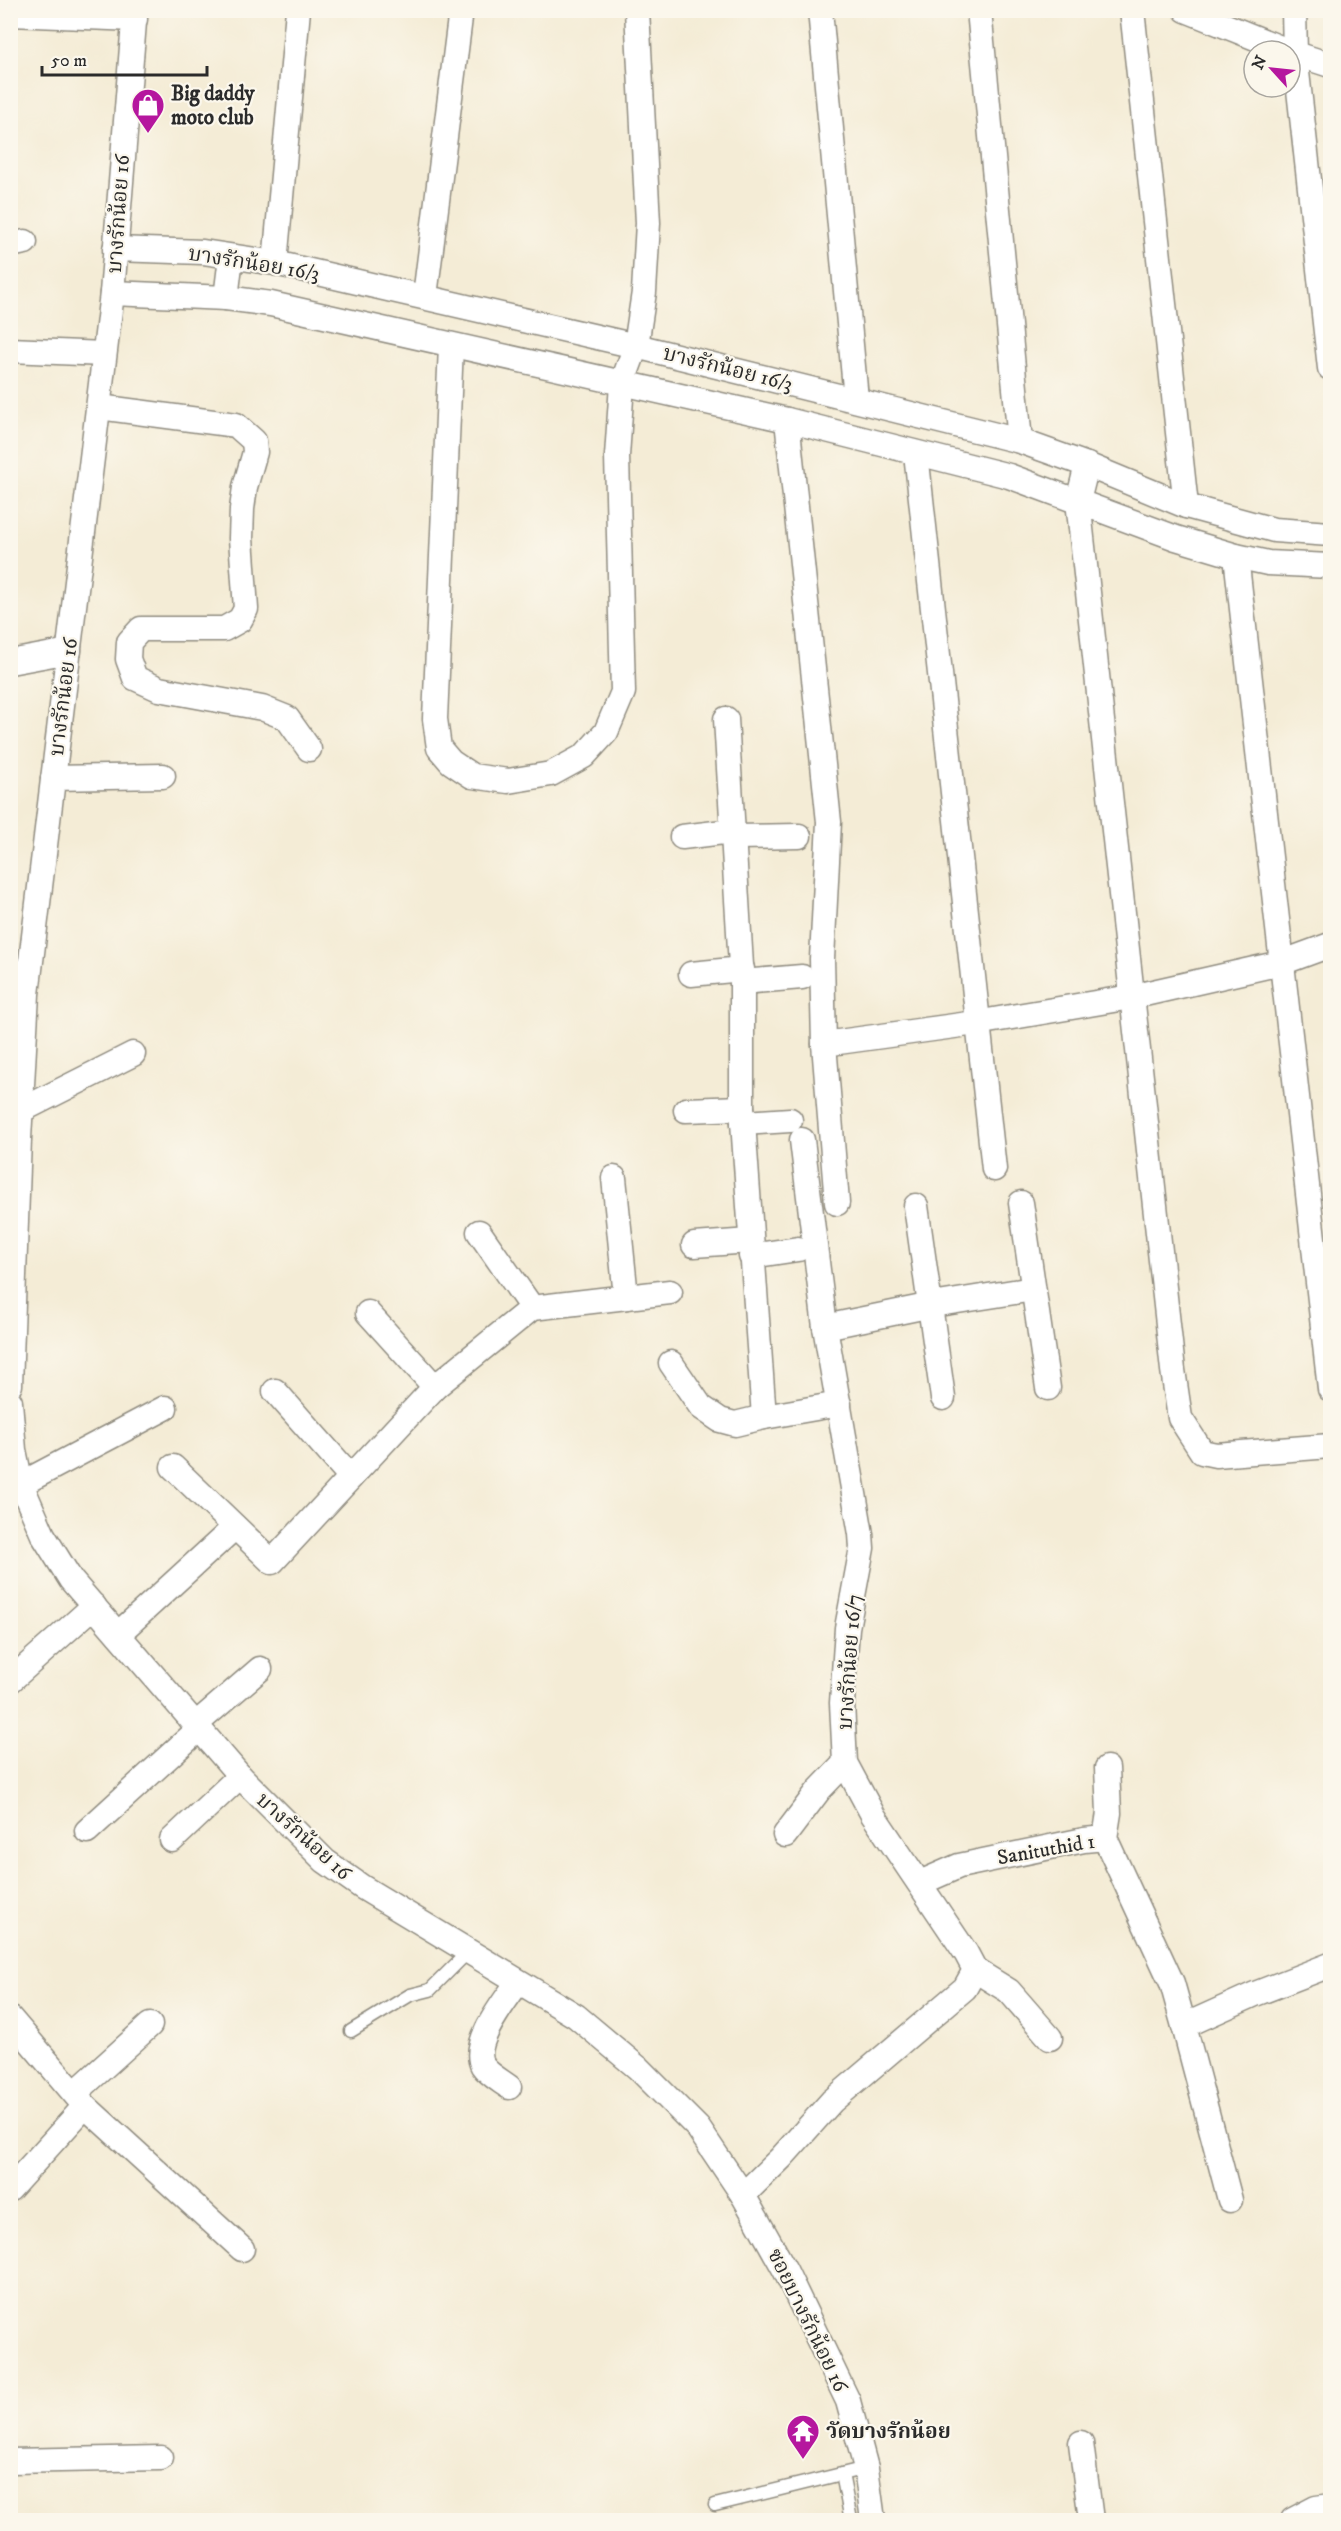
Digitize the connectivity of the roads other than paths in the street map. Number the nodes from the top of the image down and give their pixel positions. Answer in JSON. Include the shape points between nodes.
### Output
{"nodes":[{"id":1,"x":298,"y":10,"type":"edge"},
{"id":2,"x":460,"y":10,"type":"edge"},
{"id":3,"x":637,"y":10,"type":"edge"},
{"id":4,"x":820,"y":10,"type":"edge"},
{"id":5,"x":979,"y":10,"type":"edge"},
{"id":6,"x":1132,"y":10,"type":"edge"},
{"id":7,"x":1186,"y":10,"type":"edge"},
{"id":8,"x":1294,"y":10,"type":"edge"},
{"id":9,"x":10,"y":14,"type":"edge"},
{"id":10,"x":135,"y":15,"type":"edge"},
{"id":11,"x":1258,"y":39,"type":"edge"},
{"id":12,"x":1292,"y":39,"type":"edge"},
{"id":13,"x":1302,"y":56,"type":"edge"},
{"id":14,"x":1330,"y":65,"type":"edge"},
{"id":15,"x":1297,"y":99,"type":"edge"},
{"id":16,"x":115,"y":249,"type":"junction"},
{"id":17,"x":231,"y":257,"type":"junction"},
{"id":18,"x":275,"y":263,"type":"junction"},
{"id":19,"x":112,"y":293,"type":"junction"},
{"id":20,"x":425,"y":296,"type":"junction"},
{"id":21,"x":226,"y":298,"type":"junction"},
{"id":22,"x":451,"y":346,"type":"junction"},
{"id":23,"x":636,"y":346,"type":"junction"},
{"id":24,"x":10,"y":350,"type":"edge"},
{"id":25,"x":104,"y":354,"type":"junction"},
{"id":26,"x":1330,"y":368,"type":"edge"},
{"id":27,"x":622,"y":384,"type":"junction"},
{"id":28,"x":856,"y":399,"type":"junction"},
{"id":29,"x":99,"y":407,"type":"junction"},
{"id":30,"x":787,"y":420,"type":"junction"},
{"id":31,"x":1020,"y":441,"type":"junction"},
{"id":32,"x":916,"y":453,"type":"junction"},
{"id":33,"x":1087,"y":465,"type":"junction"},
{"id":34,"x":1078,"y":501,"type":"junction"},
{"id":35,"x":1186,"y":506,"type":"junction"},
{"id":36,"x":1330,"y":534,"type":"edge"},
{"id":37,"x":1236,"y":556,"type":"junction"},
{"id":38,"x":1330,"y":566,"type":"edge"},
{"id":39,"x":69,"y":651,"type":"junction"},
{"id":40,"x":10,"y":662,"type":"edge"},
{"id":41,"x":726,"y":719,"type":"dead end"},
{"id":42,"x":309,"y":749,"type":"dead end"},
{"id":43,"x":163,"y":776,"type":"dead end"},
{"id":44,"x":53,"y":778,"type":"junction"},
{"id":45,"x":733,"y":834,"type":"junction"},
{"id":46,"x":799,"y":836,"type":"dead end"},
{"id":47,"x":682,"y":837,"type":"dead end"},
{"id":48,"x":1330,"y":945,"type":"edge"},
{"id":49,"x":1281,"y":963,"type":"junction"},
{"id":50,"x":691,"y":974,"type":"dead end"},
{"id":51,"x":742,"y":975,"type":"junction"},
{"id":52,"x":802,"y":976,"type":"dead end"},
{"id":53,"x":1131,"y":997,"type":"junction"},
{"id":54,"x":976,"y":1023,"type":"junction"},
{"id":55,"x":824,"y":1044,"type":"junction"},
{"id":56,"x":133,"y":1054,"type":"dead end"},
{"id":57,"x":686,"y":1110,"type":"dead end"},
{"id":58,"x":742,"y":1115,"type":"junction"},
{"id":59,"x":17,"y":1119,"type":"edge"},
{"id":60,"x":790,"y":1120,"type":"dead end"},
{"id":61,"x":802,"y":1140,"type":"dead end"},
{"id":62,"x":994,"y":1169,"type":"dead end"},
{"id":63,"x":614,"y":1178,"type":"dead end"},
{"id":64,"x":837,"y":1203,"type":"dead end"},
{"id":65,"x":1021,"y":1203,"type":"dead end"},
{"id":66,"x":916,"y":1206,"type":"dead end"},
{"id":67,"x":479,"y":1232,"type":"dead end"},
{"id":68,"x":694,"y":1245,"type":"dead end"},
{"id":69,"x":751,"y":1249,"type":"junction"},
{"id":70,"x":798,"y":1249,"type":"dead end"},
{"id":71,"x":1033,"y":1289,"type":"junction"},
{"id":72,"x":670,"y":1292,"type":"dead end"},
{"id":73,"x":626,"y":1297,"type":"junction"},
{"id":74,"x":932,"y":1305,"type":"junction"},
{"id":75,"x":532,"y":1308,"type":"junction"},
{"id":76,"x":368,"y":1313,"type":"dead end"},
{"id":77,"x":825,"y":1327,"type":"junction"},
{"id":78,"x":671,"y":1363,"type":"dead end"},
{"id":79,"x":10,"y":1385,"type":"edge"},
{"id":80,"x":435,"y":1387,"type":"junction"},
{"id":81,"x":1048,"y":1388,"type":"dead end"},
{"id":82,"x":1330,"y":1389,"type":"edge"},
{"id":83,"x":275,"y":1391,"type":"dead end"},
{"id":84,"x":943,"y":1398,"type":"dead end"},
{"id":85,"x":10,"y":1402,"type":"edge"},
{"id":86,"x":839,"y":1404,"type":"junction"},
{"id":87,"x":165,"y":1408,"type":"dead end"},
{"id":88,"x":764,"y":1417,"type":"junction"},
{"id":89,"x":1330,"y":1446,"type":"edge"},
{"id":90,"x":173,"y":1467,"type":"dead end"},
{"id":91,"x":351,"y":1477,"type":"junction"},
{"id":92,"x":21,"y":1484,"type":"junction"},
{"id":93,"x":236,"y":1527,"type":"junction"},
{"id":94,"x":94,"y":1606,"type":"junction"},
{"id":95,"x":118,"y":1634,"type":"junction"},
{"id":96,"x":260,"y":1669,"type":"dead end"},
{"id":97,"x":10,"y":1681,"type":"edge"},
{"id":98,"x":197,"y":1727,"type":"junction"},
{"id":99,"x":845,"y":1763,"type":"junction"},
{"id":100,"x":1107,"y":1768,"type":"dead end"},
{"id":101,"x":240,"y":1776,"type":"junction"},
{"id":102,"x":87,"y":1831,"type":"dead end"},
{"id":103,"x":785,"y":1835,"type":"dead end"},
{"id":104,"x":1106,"y":1838,"type":"junction"},
{"id":105,"x":172,"y":1840,"type":"dead end"},
{"id":106,"x":920,"y":1883,"type":"junction"},
{"id":107,"x":468,"y":1952,"type":"junction"},
{"id":108,"x":1330,"y":1965,"type":"edge"},
{"id":109,"x":975,"y":1970,"type":"junction"},
{"id":110,"x":518,"y":1982,"type":"junction"},
{"id":111,"x":10,"y":2018,"type":"edge"},
{"id":112,"x":150,"y":2025,"type":"dead end"},
{"id":113,"x":1184,"y":2026,"type":"junction"},
{"id":114,"x":351,"y":2031,"type":"dead end"},
{"id":115,"x":1050,"y":2038,"type":"dead end"},
{"id":116,"x":509,"y":2087,"type":"dead end"},
{"id":117,"x":80,"y":2100,"type":"junction"},
{"id":118,"x":10,"y":2189,"type":"edge"},
{"id":119,"x":743,"y":2195,"type":"junction"},
{"id":120,"x":1230,"y":2200,"type":"dead end"},
{"id":121,"x":242,"y":2249,"type":"dead end"},
{"id":122,"x":1081,"y":2443,"type":"dead end"},
{"id":123,"x":161,"y":2458,"type":"dead end"},
{"id":124,"x":10,"y":2461,"type":"edge"},
{"id":125,"x":866,"y":2468,"type":"junction"},
{"id":126,"x":842,"y":2474,"type":"junction"},
{"id":127,"x":715,"y":2505,"type":"dead end"},
{"id":128,"x":1330,"y":2506,"type":"edge"},
{"id":129,"x":851,"y":2520,"type":"edge"},
{"id":130,"x":873,"y":2520,"type":"edge"},
{"id":131,"x":1091,"y":2520,"type":"edge"},
{"id":132,"x":1293,"y":2520,"type":"edge"}],
"edges":[{"from":1,"to":18,"type":"street"},
{"from":2,"to":20,"type":"street"},
{"from":3,"to":23,"type":"street","via":[[648,224]]},
{"from":4,"to":28,"type":"street"},
{"from":5,"to":31,"type":"street"},
{"from":6,"to":35,"type":"street"},
{"from":7,"to":11,"type":"street"},
{"from":8,"to":12,"type":"street"},
{"from":9,"to":10,"type":"street"},
{"from":10,"to":16,"type":"street","name":"บางรักน้อย 16"},
{"from":13,"to":14,"type":"street"},
{"from":15,"to":26,"type":"street"},
{"from":16,"to":17,"type":"street","name":"บางรักน้อย 16/3","via":[[203,252]]},
{"from":16,"to":19,"type":"street","name":"บางรักน้อย 16"},
{"from":17,"to":18,"type":"street","name":"บางรักน้อย 16/3"},
{"from":17,"to":21,"type":"street"},
{"from":18,"to":20,"type":"street","name":"บางรักน้อย 16/3"},
{"from":19,"to":21,"type":"street"},
{"from":19,"to":25,"type":"street","name":"บางรักน้อย 16"},
{"from":20,"to":23,"type":"street","name":"บางรักน้อย 16/3"},
{"from":21,"to":22,"type":"street","via":[[271,304]]},
{"from":22,"to":27,"type":"street"},
{"from":22,"to":27,"type":"street","via":[[435,719],[439,747],[451,762],[472,776],[508,782],[551,774],[584,756],[606,732],[623,692],[617,456]]},
{"from":23,"to":27,"type":"street"},
{"from":23,"to":28,"type":"street","name":"บางรักน้อย 16/3"},
{"from":24,"to":25,"type":"street"},
{"from":25,"to":29,"type":"street","name":"บางรักน้อย 16"},
{"from":27,"to":30,"type":"street"},
{"from":28,"to":31,"type":"street","name":"บางรักน้อย 16/3"},
{"from":29,"to":39,"type":"street","name":"บางรักน้อย 16"},
{"from":29,"to":42,"type":"street","via":[[236,425],[254,441],[242,509],[246,609],[240,620],[224,629],[141,629],[129,642],[128,659],[135,678],[159,689],[262,708],[287,718]]},
{"from":30,"to":32,"type":"street"},
{"from":30,"to":55,"type":"street","via":[[829,822],[822,958]]},
{"from":31,"to":33,"type":"street","name":"บางรักน้อย 16/3"},
{"from":32,"to":34,"type":"street","via":[[1010,476]]},
{"from":32,"to":54,"type":"street"},
{"from":33,"to":34,"type":"street"},
{"from":33,"to":35,"type":"street","name":"บางรักน้อย 16/3"},
{"from":34,"to":37,"type":"street"},
{"from":34,"to":53,"type":"street"},
{"from":35,"to":36,"type":"street","name":"บางรักน้อย 16/3","via":[[1274,530]]},
{"from":37,"to":38,"type":"street","via":[[1268,563]]},
{"from":37,"to":49,"type":"street"},
{"from":39,"to":40,"type":"street"},
{"from":39,"to":44,"type":"street","name":"บางรักน้อย 16"},
{"from":41,"to":45,"type":"street"},
{"from":43,"to":44,"type":"street"},
{"from":44,"to":59,"type":"street","name":"บางรักน้อย 16","via":[[27,994]]},
{"from":45,"to":46,"type":"street"},
{"from":45,"to":47,"type":"street"},
{"from":45,"to":51,"type":"street"},
{"from":48,"to":49,"type":"street"},
{"from":49,"to":53,"type":"street"},
{"from":49,"to":82,"type":"street"},
{"from":50,"to":51,"type":"street"},
{"from":51,"to":52,"type":"street"},
{"from":51,"to":58,"type":"street"},
{"from":53,"to":54,"type":"street"},
{"from":53,"to":89,"type":"street","via":[[1180,1418],[1202,1452],[1216,1455]]},
{"from":54,"to":55,"type":"street"},
{"from":54,"to":62,"type":"street"},
{"from":55,"to":64,"type":"street"},
{"from":56,"to":59,"type":"street"},
{"from":57,"to":58,"type":"street"},
{"from":58,"to":60,"type":"street"},
{"from":58,"to":69,"type":"street"},
{"from":59,"to":79,"type":"street","name":"บางรักน้อย 16"},
{"from":61,"to":77,"type":"street","name":"บางรักน้อย 16/7"},
{"from":63,"to":73,"type":"street"},
{"from":65,"to":71,"type":"street"},
{"from":66,"to":74,"type":"street"},
{"from":67,"to":75,"type":"street"},
{"from":68,"to":69,"type":"street"},
{"from":69,"to":70,"type":"street"},
{"from":69,"to":88,"type":"street"},
{"from":71,"to":74,"type":"street"},
{"from":71,"to":81,"type":"street"},
{"from":72,"to":73,"type":"street"},
{"from":73,"to":75,"type":"street"},
{"from":74,"to":77,"type":"street"},
{"from":74,"to":84,"type":"street"},
{"from":75,"to":80,"type":"street"},
{"from":76,"to":80,"type":"street"},
{"from":77,"to":86,"type":"street","name":"บางรักน้อย 16/7"},
{"from":78,"to":88,"type":"street","via":[[701,1407],[720,1420],[735,1424]]},
{"from":80,"to":91,"type":"street"},
{"from":83,"to":91,"type":"street"},
{"from":85,"to":92,"type":"street","name":"บางรักน้อย 16"},
{"from":86,"to":88,"type":"street"},
{"from":86,"to":99,"type":"street","name":"บางรักน้อย 16/7","via":[[862,1548],[847,1628],[842,1703]]},
{"from":87,"to":92,"type":"street"},
{"from":90,"to":93,"type":"street"},
{"from":91,"to":93,"type":"street","via":[[272,1562]]},
{"from":92,"to":94,"type":"street","name":"บางรักน้อย 16","via":[[43,1535],[71,1580]]},
{"from":93,"to":95,"type":"street"},
{"from":94,"to":95,"type":"street","name":"บางรักน้อย 16"},
{"from":94,"to":97,"type":"street"},
{"from":95,"to":98,"type":"street","name":"บางรักน้อย 16"},
{"from":96,"to":98,"type":"street"},
{"from":98,"to":101,"type":"street","name":"บางรักน้อย 16"},
{"from":98,"to":102,"type":"street"},
{"from":99,"to":103,"type":"street"},
{"from":99,"to":106,"type":"street","name":"บางรักน้อย 16/7","via":[[873,1815]]},
{"from":100,"to":104,"type":"street"},
{"from":101,"to":105,"type":"street"},
{"from":101,"to":107,"type":"street","name":"บางรักน้อย 16","via":[[325,1861]]},
{"from":104,"to":106,"type":"street","name":"Sanituthid 1","via":[[959,1866]]},
{"from":104,"to":113,"type":"street","name":"Sanituthid 1","via":[[1173,1983]]},
{"from":106,"to":109,"type":"street","name":"บางรักน้อย 16/7"},
{"from":107,"to":110,"type":"street","name":"บางรักน้อย 16"},
{"from":107,"to":114,"type":"lane","via":[[430,1990],[410,1995]]},
{"from":108,"to":113,"type":"street"},
{"from":109,"to":115,"type":"street","via":[[1009,1991]]},
{"from":109,"to":119,"type":"street","via":[[965,1988],[832,2101]]},
{"from":110,"to":116,"type":"street","via":[[482,2041],[484,2068]]},
{"from":110,"to":119,"type":"street","name":"บางรักน้อย 16","via":[[576,2016],[638,2068],[698,2128]]},
{"from":111,"to":117,"type":"street"},
{"from":112,"to":117,"type":"street"},
{"from":113,"to":120,"type":"street","name":"Sanituthid 1"},
{"from":117,"to":118,"type":"street"},
{"from":117,"to":121,"type":"street"},
{"from":119,"to":125,"type":"street","name":"ซอยบางรักน้อย 16","via":[[785,2270],[848,2401]]},
{"from":122,"to":131,"type":"street"},
{"from":123,"to":124,"type":"street"},
{"from":125,"to":126,"type":"lane"},
{"from":125,"to":130,"type":"street","name":"ซอยบางรักน้อย 16"},
{"from":126,"to":127,"type":"lane"},
{"from":126,"to":129,"type":"lane"},
{"from":128,"to":132,"type":"street","via":[[1316,2508]]}]}
